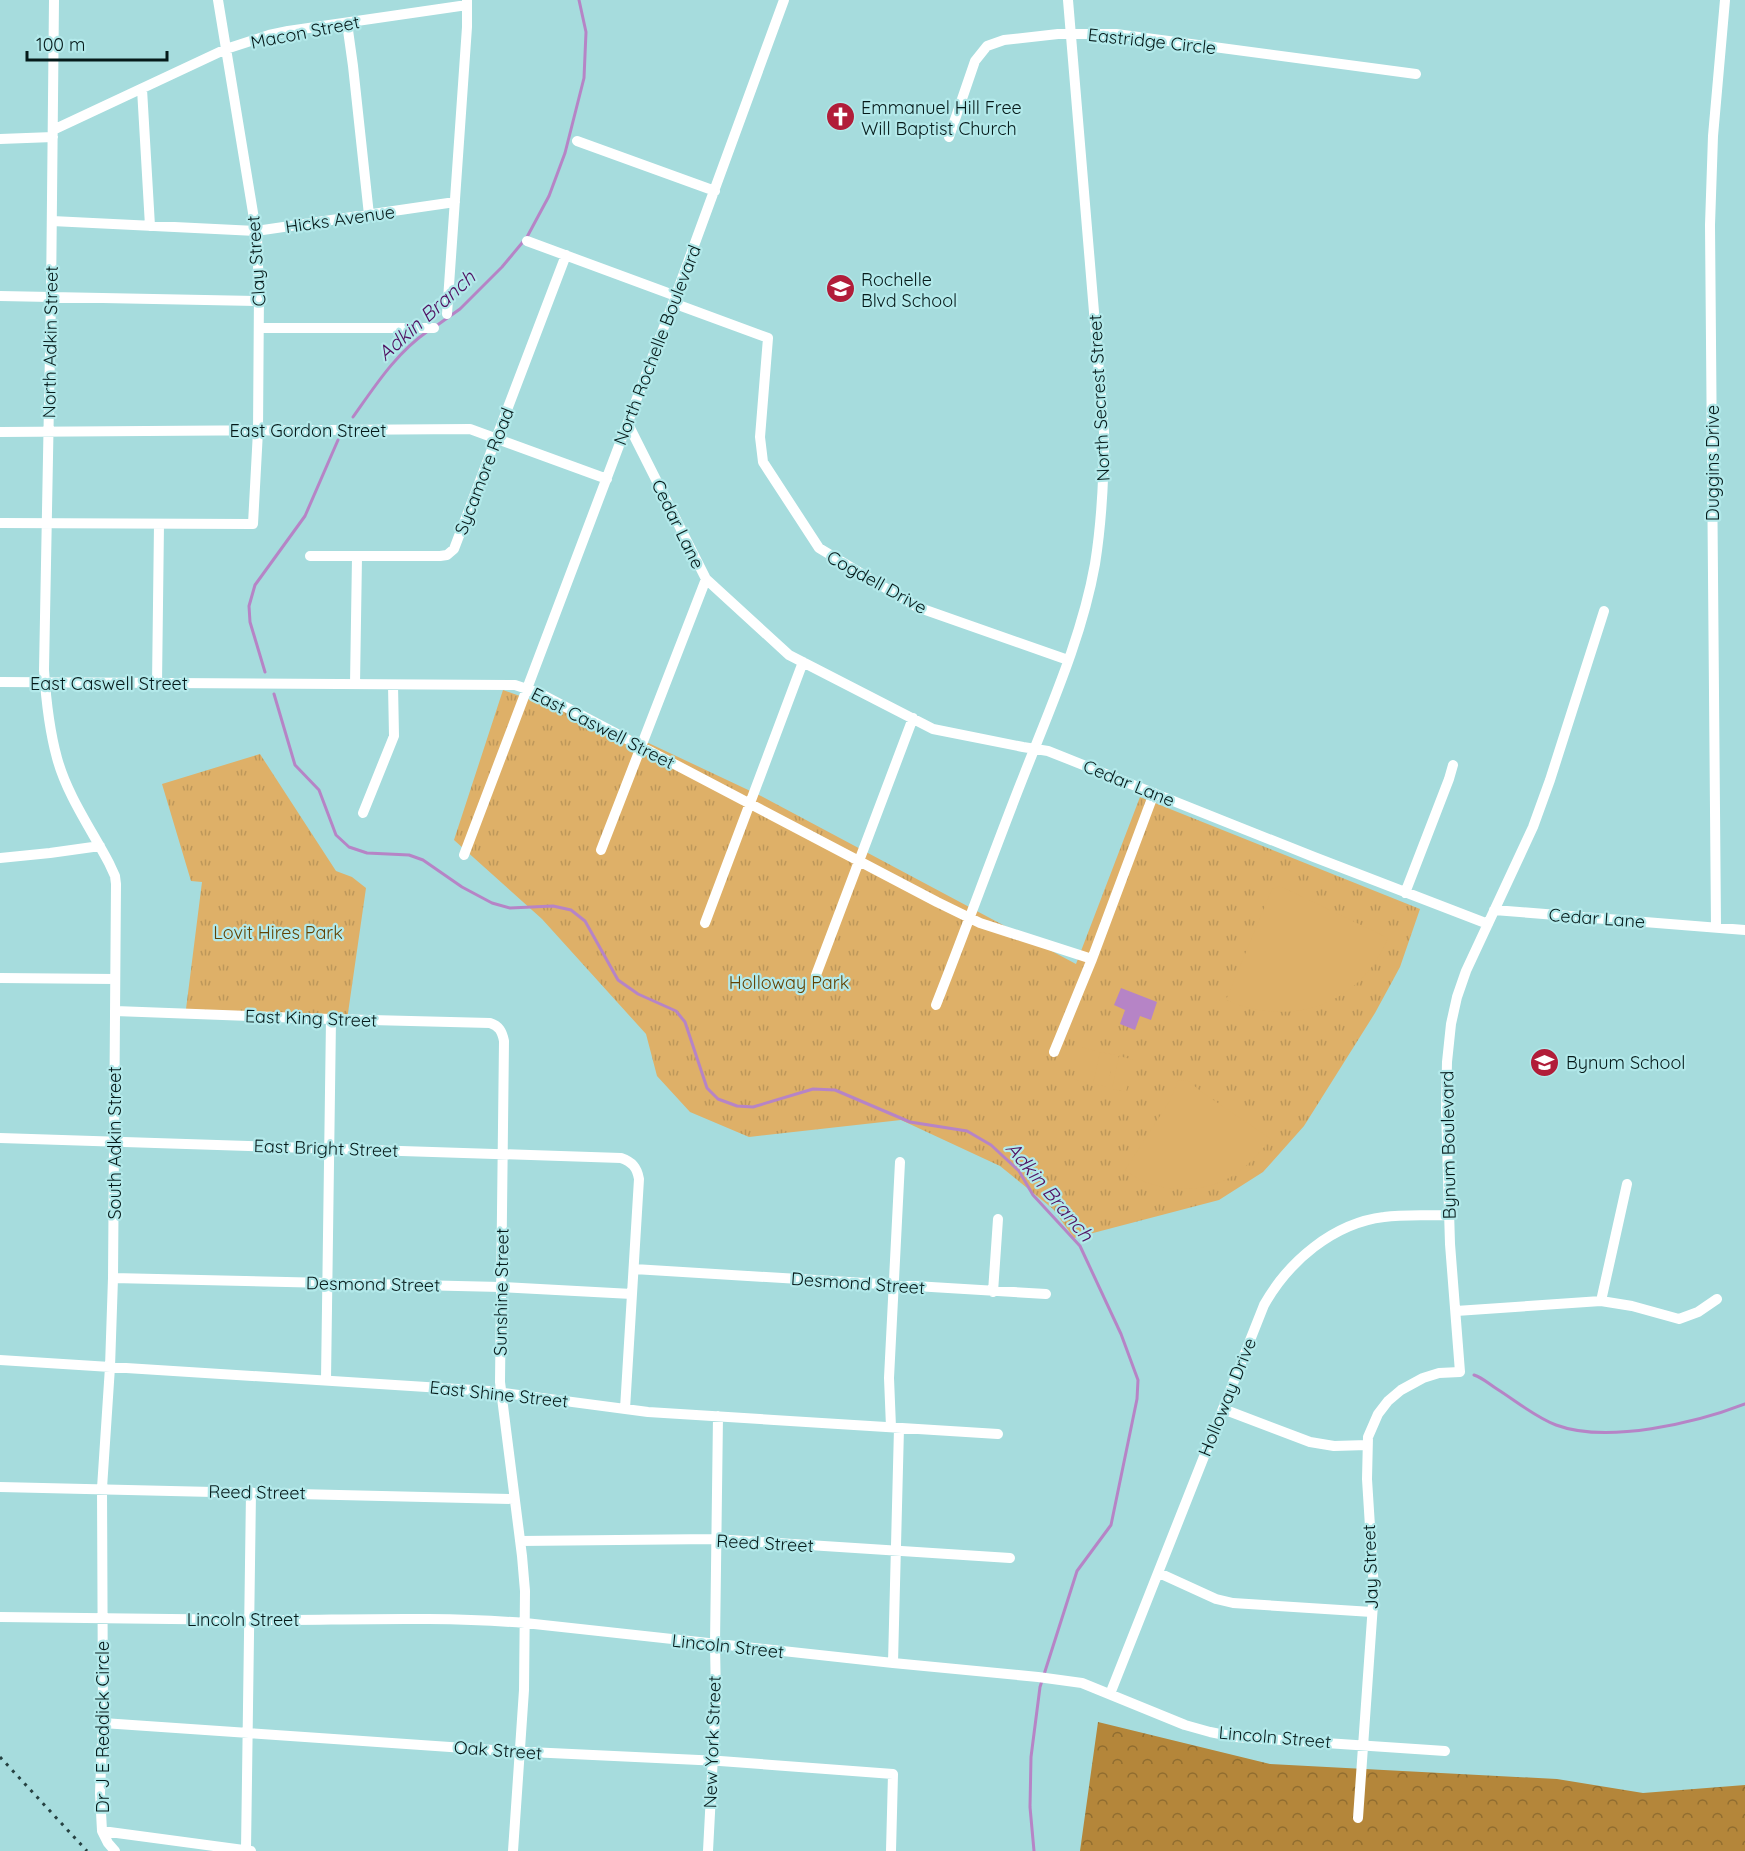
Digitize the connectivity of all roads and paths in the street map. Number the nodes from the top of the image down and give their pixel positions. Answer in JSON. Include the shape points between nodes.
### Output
{"nodes":[{"id":1,"x":54,"y":0,"type":"edge"},
{"id":2,"x":218,"y":0,"type":"edge"},
{"id":3,"x":784,"y":0,"type":"edge"},
{"id":4,"x":1068,"y":0,"type":"edge"},
{"id":5,"x":1725,"y":0,"type":"edge"},
{"id":6,"x":467,"y":2,"type":"edge"},
{"id":7,"x":347,"y":23,"type":"junction"},
{"id":8,"x":1071,"y":35,"type":"junction"},
{"id":9,"x":226,"y":49,"type":"junction"},
{"id":10,"x":1416,"y":74,"type":"dead end"},
{"id":11,"x":142,"y":89,"type":"junction"},
{"id":12,"x":53,"y":134,"type":"junction"},
{"id":13,"x":949,"y":137,"type":"dead end"},
{"id":14,"x":0,"y":139,"type":"edge"},
{"id":15,"x":577,"y":141,"type":"dead end"},
{"id":16,"x":715,"y":191,"type":"junction"},
{"id":17,"x":455,"y":202,"type":"junction"},
{"id":18,"x":369,"y":215,"type":"junction"},
{"id":19,"x":52,"y":221,"type":"junction"},
{"id":20,"x":150,"y":226,"type":"junction"},
{"id":21,"x":256,"y":231,"type":"junction"},
{"id":22,"x":527,"y":241,"type":"dead end"},
{"id":23,"x":566,"y":255,"type":"junction"},
{"id":24,"x":0,"y":296,"type":"edge"},
{"id":25,"x":51,"y":298,"type":"junction"},
{"id":26,"x":674,"y":299,"type":"junction"},
{"id":27,"x":260,"y":301,"type":"junction"},
{"id":28,"x":447,"y":314,"type":"dead end"},
{"id":29,"x":259,"y":328,"type":"junction"},
{"id":30,"x":434,"y":328,"type":"dead end"},
{"id":31,"x":628,"y":424,"type":"junction"},
{"id":32,"x":49,"y":431,"type":"junction"},
{"id":33,"x":258,"y":431,"type":"junction"},
{"id":34,"x":0,"y":432,"type":"edge"},
{"id":35,"x":497,"y":439,"type":"junction"},
{"id":36,"x":607,"y":479,"type":"junction"},
{"id":37,"x":0,"y":523,"type":"edge"},
{"id":38,"x":47,"y":524,"type":"junction"},
{"id":39,"x":159,"y":524,"type":"junction"},
{"id":40,"x":310,"y":556,"type":"dead end"},
{"id":41,"x":357,"y":557,"type":"junction"},
{"id":42,"x":705,"y":579,"type":"junction"},
{"id":43,"x":1604,"y":611,"type":"dead end"},
{"id":44,"x":1068,"y":660,"type":"junction"},
{"id":45,"x":803,"y":662,"type":"junction"},
{"id":46,"x":0,"y":682,"type":"edge"},
{"id":47,"x":45,"y":683,"type":"junction"},
{"id":48,"x":157,"y":684,"type":"junction"},
{"id":49,"x":356,"y":684,"type":"junction"},
{"id":50,"x":393,"y":685,"type":"junction"},
{"id":51,"x":527,"y":689,"type":"junction"},
{"id":52,"x":913,"y":718,"type":"junction"},
{"id":53,"x":641,"y":747,"type":"junction"},
{"id":54,"x":1035,"y":749,"type":"junction"},
{"id":55,"x":1453,"y":765,"type":"dead end"},
{"id":56,"x":1154,"y":793,"type":"junction"},
{"id":57,"x":750,"y":803,"type":"junction"},
{"id":58,"x":363,"y":813,"type":"dead end"},
{"id":59,"x":100,"y":846,"type":"junction"},
{"id":60,"x":601,"y":850,"type":"dead end"},
{"id":61,"x":464,"y":855,"type":"dead end"},
{"id":62,"x":0,"y":858,"type":"edge"},
{"id":63,"x":859,"y":861,"type":"junction"},
{"id":64,"x":1405,"y":893,"type":"junction"},
{"id":65,"x":1494,"y":910,"type":"junction"},
{"id":66,"x":970,"y":919,"type":"junction"},
{"id":67,"x":705,"y":923,"type":"dead end"},
{"id":68,"x":1488,"y":924,"type":"junction"},
{"id":69,"x":1716,"y":927,"type":"junction"},
{"id":70,"x":1745,"y":930,"type":"edge"},
{"id":71,"x":1092,"y":959,"type":"junction"},
{"id":72,"x":816,"y":975,"type":"dead end"},
{"id":73,"x":0,"y":978,"type":"edge"},
{"id":74,"x":115,"y":978,"type":"junction"},
{"id":75,"x":936,"y":1005,"type":"dead end"},
{"id":76,"x":115,"y":1011,"type":"junction"},
{"id":77,"x":331,"y":1019,"type":"junction"},
{"id":78,"x":502,"y":1033,"type":"joint"},
{"id":79,"x":1054,"y":1052,"type":"dead end"},
{"id":80,"x":0,"y":1138,"type":"edge"},
{"id":81,"x":114,"y":1140,"type":"junction"},
{"id":82,"x":329,"y":1148,"type":"junction"},
{"id":83,"x":503,"y":1155,"type":"junction"},
{"id":84,"x":900,"y":1162,"type":"dead end"},
{"id":85,"x":1627,"y":1184,"type":"dead end"},
{"id":86,"x":1449,"y":1215,"type":"junction"},
{"id":87,"x":998,"y":1219,"type":"dead end"},
{"id":88,"x":634,"y":1269,"type":"junction"},
{"id":89,"x":113,"y":1278,"type":"junction"},
{"id":90,"x":326,"y":1283,"type":"junction"},
{"id":91,"x":893,"y":1285,"type":"junction"},
{"id":92,"x":501,"y":1287,"type":"junction"},
{"id":93,"x":993,"y":1292,"type":"junction"},
{"id":94,"x":632,"y":1294,"type":"junction"},
{"id":95,"x":1046,"y":1294,"type":"dead end"},
{"id":96,"x":1716,"y":1299,"type":"dead end"},
{"id":97,"x":1601,"y":1301,"type":"junction"},
{"id":98,"x":1456,"y":1311,"type":"junction"},
{"id":99,"x":0,"y":1360,"type":"edge"},
{"id":100,"x":110,"y":1367,"type":"junction"},
{"id":101,"x":1460,"y":1372,"type":"joint"},
{"id":102,"x":326,"y":1380,"type":"junction"},
{"id":103,"x":501,"y":1393,"type":"junction"},
{"id":104,"x":625,"y":1409,"type":"junction"},
{"id":105,"x":1223,"y":1409,"type":"junction"},
{"id":106,"x":718,"y":1416,"type":"junction"},
{"id":107,"x":895,"y":1427,"type":"junction"},
{"id":108,"x":998,"y":1434,"type":"dead end"},
{"id":109,"x":1367,"y":1446,"type":"junction"},
{"id":110,"x":0,"y":1487,"type":"edge"},
{"id":111,"x":102,"y":1488,"type":"junction"},
{"id":112,"x":251,"y":1492,"type":"junction"},
{"id":113,"x":514,"y":1499,"type":"junction"},
{"id":114,"x":715,"y":1539,"type":"junction"},
{"id":115,"x":520,"y":1541,"type":"junction"},
{"id":116,"x":895,"y":1551,"type":"junction"},
{"id":117,"x":1010,"y":1558,"type":"dead end"},
{"id":118,"x":1159,"y":1573,"type":"junction"},
{"id":119,"x":1372,"y":1612,"type":"junction"},
{"id":120,"x":0,"y":1617,"type":"edge"},
{"id":121,"x":103,"y":1618,"type":"junction"},
{"id":122,"x":249,"y":1619,"type":"junction"},
{"id":123,"x":525,"y":1623,"type":"junction"},
{"id":124,"x":714,"y":1644,"type":"junction"},
{"id":125,"x":893,"y":1663,"type":"junction"},
{"id":126,"x":1110,"y":1694,"type":"junction"},
{"id":127,"x":103,"y":1723,"type":"junction"},
{"id":128,"x":249,"y":1732,"type":"junction"},
{"id":129,"x":1363,"y":1744,"type":"junction"},
{"id":130,"x":1445,"y":1751,"type":"dead end"},
{"id":131,"x":520,"y":1752,"type":"junction"},
{"id":132,"x":713,"y":1762,"type":"junction"},
{"id":133,"x":1358,"y":1818,"type":"dead end"},
{"id":134,"x":102,"y":1831,"type":"junction"},
{"id":135,"x":116,"y":1851,"type":"edge"},
{"id":136,"x":248,"y":1851,"type":"edge"},
{"id":137,"x":513,"y":1851,"type":"edge"},
{"id":138,"x":708,"y":1851,"type":"edge"},
{"id":139,"x":891,"y":1851,"type":"edge"}],
"edges":[{"from":1,"to":12,"type":"street","name":"North Adkin Street"},
{"from":2,"to":9,"type":"street","name":"Clay Street"},
{"from":3,"to":16,"type":"street","name":"North Rochelle Boulevard"},
{"from":4,"to":8,"type":"street","name":"North Secrest Street"},
{"from":5,"to":69,"type":"street","name":"Duggins Drive","via":[[1710,225]]},
{"from":6,"to":7,"type":"street","name":"Macon Street"},
{"from":6,"to":17,"type":"street"},
{"from":7,"to":9,"type":"street","name":"Macon Street","via":[[269,35]]},
{"from":7,"to":18,"type":"street"},
{"from":8,"to":10,"type":"street","name":"Eastridge Circle","via":[[1116,34]]},
{"from":8,"to":13,"type":"street","name":"Eastridge Circle","via":[[1004,40],[987,46],[975,61]]},
{"from":8,"to":44,"type":"street","name":"North Secrest Street","via":[[1099,357],[1104,479],[1095,565]]},
{"from":9,"to":11,"type":"street","name":"Macon Street"},
{"from":9,"to":21,"type":"street","name":"Clay Street"},
{"from":11,"to":12,"type":"street","name":"Macon Street"},
{"from":11,"to":20,"type":"street"},
{"from":12,"to":14,"type":"street","name":"Macon Street"},
{"from":12,"to":19,"type":"street","name":"North Adkin Street"},
{"from":15,"to":16,"type":"street"},
{"from":16,"to":26,"type":"street","name":"North Rochelle Boulevard"},
{"from":17,"to":18,"type":"street","name":"Hicks Avenue"},
{"from":17,"to":28,"type":"street"},
{"from":18,"to":21,"type":"street","name":"Hicks Avenue"},
{"from":19,"to":20,"type":"street","name":"Hicks Avenue"},
{"from":19,"to":25,"type":"street","name":"North Adkin Street"},
{"from":20,"to":21,"type":"street","name":"Hicks Avenue"},
{"from":21,"to":27,"type":"street","name":"Clay Street"},
{"from":22,"to":23,"type":"street"},
{"from":23,"to":26,"type":"street"},
{"from":23,"to":35,"type":"street","name":"Sycamore Road"},
{"from":24,"to":25,"type":"street"},
{"from":25,"to":27,"type":"street"},
{"from":25,"to":32,"type":"street","name":"North Adkin Street"},
{"from":26,"to":31,"type":"street","name":"North Rochelle Boulevard"},
{"from":26,"to":44,"type":"street","name":"Cogdell Drive","via":[[768,338],[760,437],[763,462],[819,548],[917,607]]},
{"from":27,"to":29,"type":"street","name":"Clay Street"},
{"from":29,"to":30,"type":"street"},
{"from":29,"to":33,"type":"street","name":"Clay Street"},
{"from":31,"to":36,"type":"street","name":"North Rochelle Boulevard"},
{"from":31,"to":42,"type":"street","name":"Cedar Lane"},
{"from":32,"to":33,"type":"street","name":"East Gordon Street"},
{"from":32,"to":34,"type":"street","name":"East Gordon Street"},
{"from":32,"to":38,"type":"street","name":"North Adkin Street"},
{"from":33,"to":35,"type":"street","name":"East Gordon Street","via":[[470,429]]},
{"from":33,"to":39,"type":"street","name":"Clay Street","via":[[253,524]]},
{"from":35,"to":36,"type":"street","name":"East Gordon Street"},
{"from":35,"to":41,"type":"street","name":"Sycamore Road","via":[[454,549],[447,555]]},
{"from":36,"to":51,"type":"street","name":"North Rochelle Boulevard"},
{"from":37,"to":38,"type":"street"},
{"from":38,"to":39,"type":"street"},
{"from":38,"to":47,"type":"street","name":"North Adkin Street"},
{"from":39,"to":48,"type":"street"},
{"from":40,"to":41,"type":"street","name":"Sycamore Road"},
{"from":41,"to":49,"type":"street"},
{"from":42,"to":45,"type":"street","name":"Cedar Lane","via":[[789,655]]},
{"from":42,"to":53,"type":"street"},
{"from":43,"to":65,"type":"street","via":[[1533,827]]},
{"from":44,"to":54,"type":"street","name":"North Secrest Street"},
{"from":45,"to":52,"type":"street","name":"Cedar Lane"},
{"from":45,"to":57,"type":"street"},
{"from":46,"to":47,"type":"street","name":"East Caswell Street"},
{"from":47,"to":48,"type":"street","name":"East Caswell Street"},
{"from":47,"to":59,"type":"street","name":"South Adkin Street","via":[[57,759]]},
{"from":48,"to":49,"type":"street","name":"East Caswell Street"},
{"from":49,"to":50,"type":"street","name":"East Caswell Street"},
{"from":50,"to":51,"type":"street","name":"East Caswell Street","via":[[515,685]]},
{"from":50,"to":58,"type":"street","via":[[394,736]]},
{"from":51,"to":53,"type":"street","name":"East Caswell Street"},
{"from":51,"to":61,"type":"street","name":"North Rochelle Boulevard"},
{"from":52,"to":54,"type":"street","name":"Cedar Lane","via":[[933,729]]},
{"from":52,"to":63,"type":"street"},
{"from":53,"to":57,"type":"street","name":"East Caswell Street"},
{"from":53,"to":60,"type":"street"},
{"from":54,"to":56,"type":"street","name":"Cedar Lane"},
{"from":54,"to":66,"type":"street","name":"North Secrest Street"},
{"from":55,"to":64,"type":"street"},
{"from":56,"to":64,"type":"street","name":"Cedar Lane"},
{"from":56,"to":71,"type":"street"},
{"from":57,"to":63,"type":"street","name":"East Caswell Street"},
{"from":57,"to":67,"type":"street"},
{"from":59,"to":62,"type":"street"},
{"from":59,"to":74,"type":"street","name":"South Adkin Street","via":[[115,876]]},
{"from":63,"to":66,"type":"street","name":"East Caswell Street"},
{"from":63,"to":72,"type":"street"},
{"from":64,"to":68,"type":"street","name":"Cedar Lane"},
{"from":65,"to":68,"type":"street"},
{"from":65,"to":69,"type":"street","name":"Cedar Lane"},
{"from":66,"to":71,"type":"street","name":"East Caswell Street"},
{"from":66,"to":75,"type":"street","name":"North Secrest Street"},
{"from":68,"to":86,"type":"street","name":"Bynum Boulevard","via":[[1466,971],[1451,1023],[1447,1062]]},
{"from":69,"to":70,"type":"street","name":"Cedar Lane"},
{"from":71,"to":79,"type":"street"},
{"from":73,"to":74,"type":"street"},
{"from":74,"to":76,"type":"street","name":"South Adkin Street"},
{"from":76,"to":77,"type":"street","name":"East King Street"},
{"from":76,"to":81,"type":"street","name":"South Adkin Street"},
{"from":77,"to":78,"type":"street","name":"East King Street","via":[[490,1023]]},
{"from":77,"to":82,"type":"street"},
{"from":78,"to":83,"type":"street","name":"Sunshine Street"},
{"from":80,"to":81,"type":"street","name":"East Bright Street"},
{"from":81,"to":82,"type":"street","name":"East Bright Street"},
{"from":81,"to":89,"type":"street","name":"South Adkin Street"},
{"from":82,"to":83,"type":"street","name":"East Bright Street"},
{"from":82,"to":90,"type":"street"},
{"from":83,"to":88,"type":"street","name":"East Bright Street","via":[[621,1158],[631,1162],[639,1179]]},
{"from":83,"to":92,"type":"street","name":"Sunshine Street"},
{"from":84,"to":91,"type":"street"},
{"from":85,"to":97,"type":"street"},
{"from":86,"to":98,"type":"street","name":"Bynum Boulevard"},
{"from":86,"to":105,"type":"street","name":"Holloway Drive","via":[[1385,1216],[1343,1230],[1305,1254],[1275,1286],[1264,1305]]},
{"from":87,"to":93,"type":"street"},
{"from":88,"to":91,"type":"street","name":"Desmond Street"},
{"from":88,"to":94,"type":"street"},
{"from":89,"to":90,"type":"street","name":"Desmond Street"},
{"from":89,"to":100,"type":"street","name":"South Adkin Street"},
{"from":90,"to":92,"type":"street","name":"Desmond Street"},
{"from":90,"to":102,"type":"street"},
{"from":91,"to":93,"type":"street","name":"Desmond Street"},
{"from":91,"to":107,"type":"street","via":[[890,1378]]},
{"from":92,"to":94,"type":"street","name":"Desmond Street"},
{"from":92,"to":103,"type":"street","name":"Sunshine Street"},
{"from":93,"to":95,"type":"street","name":"Desmond Street"},
{"from":94,"to":104,"type":"street"},
{"from":96,"to":97,"type":"street","via":[[1698,1312],[1679,1318]]},
{"from":97,"to":98,"type":"street"},
{"from":98,"to":101,"type":"street","name":"Bynum Boulevard"},
{"from":99,"to":100,"type":"street","name":"East Shine Street"},
{"from":100,"to":102,"type":"street","name":"East Shine Street"},
{"from":100,"to":111,"type":"street","name":"South Adkin Street"},
{"from":101,"to":109,"type":"street","name":"Jay Street","via":[[1439,1373],[1401,1390],[1378,1414]]},
{"from":102,"to":103,"type":"street","name":"East Shine Street"},
{"from":103,"to":104,"type":"street","name":"East Shine Street"},
{"from":103,"to":113,"type":"street","name":"Sunshine Street"},
{"from":104,"to":106,"type":"street","name":"East Shine Street"},
{"from":105,"to":109,"type":"street","via":[[1310,1442]]},
{"from":105,"to":118,"type":"street","name":"Holloway Drive"},
{"from":106,"to":107,"type":"street","name":"East Shine Street"},
{"from":106,"to":114,"type":"street","name":"New York Street"},
{"from":107,"to":108,"type":"street","name":"East Shine Street"},
{"from":107,"to":116,"type":"street"},
{"from":109,"to":119,"type":"street","name":"Jay Street"},
{"from":110,"to":111,"type":"street","name":"Reed Street"},
{"from":111,"to":112,"type":"street","name":"Reed Street"},
{"from":111,"to":121,"type":"street","name":"South Adkin Street"},
{"from":112,"to":113,"type":"street","name":"Reed Street"},
{"from":112,"to":122,"type":"street"},
{"from":113,"to":115,"type":"street","name":"Sunshine Street"},
{"from":114,"to":115,"type":"street","name":"Reed Street"},
{"from":114,"to":116,"type":"street","name":"Reed Street"},
{"from":114,"to":124,"type":"street","name":"New York Street"},
{"from":115,"to":123,"type":"street","name":"Sunshine Street"},
{"from":116,"to":117,"type":"street","name":"Reed Street"},
{"from":116,"to":125,"type":"street"},
{"from":118,"to":119,"type":"street","via":[[1233,1603]]},
{"from":118,"to":126,"type":"street","name":"Holloway Drive"},
{"from":119,"to":129,"type":"street","name":"Jay Street"},
{"from":120,"to":121,"type":"street","name":"Lincoln Street"},
{"from":121,"to":122,"type":"street","name":"Lincoln Street"},
{"from":121,"to":127,"type":"street","name":"Dr J E Reddick Circle"},
{"from":122,"to":123,"type":"street","name":"Lincoln Street","via":[[429,1618]]},
{"from":122,"to":128,"type":"street"},
{"from":123,"to":124,"type":"street","name":"Lincoln Street"},
{"from":123,"to":131,"type":"street"},
{"from":124,"to":125,"type":"street","name":"Lincoln Street"},
{"from":124,"to":132,"type":"street","name":"New York Street"},
{"from":125,"to":126,"type":"street","name":"Lincoln Street","via":[[1082,1683]]},
{"from":126,"to":129,"type":"street","name":"Lincoln Street","via":[[1185,1725],[1235,1737]]},
{"from":127,"to":128,"type":"street","name":"Oak Street"},
{"from":127,"to":134,"type":"street","name":"Dr J E Reddick Circle"},
{"from":128,"to":131,"type":"street","name":"Oak Street"},
{"from":128,"to":136,"type":"street"},
{"from":129,"to":130,"type":"street","name":"Lincoln Street"},
{"from":129,"to":133,"type":"street","name":"Jay Street"},
{"from":131,"to":132,"type":"street","name":"Oak Street"},
{"from":131,"to":137,"type":"street"},
{"from":132,"to":138,"type":"street","name":"New York Street"},
{"from":132,"to":139,"type":"street","name":"Oak Street","via":[[893,1774]]},
{"from":134,"to":135,"type":"street"},
{"from":134,"to":136,"type":"street","name":"Dr J E Reddick Circle"}]}
